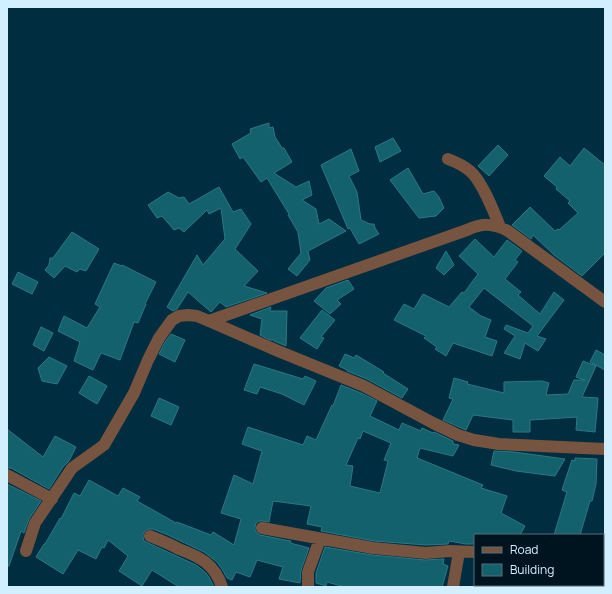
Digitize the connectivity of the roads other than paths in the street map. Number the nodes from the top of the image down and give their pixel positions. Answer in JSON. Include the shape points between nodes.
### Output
{"nodes":[{"id":1,"x":448,"y":160,"type":"dead end"},
{"id":2,"x":500,"y":227,"type":"junction"},
{"id":3,"x":605,"y":302,"type":"edge"},
{"id":4,"x":209,"y":321,"type":"junction"},
{"id":5,"x":605,"y":449,"type":"edge"},
{"id":6,"x":7,"y":475,"type":"edge"},
{"id":7,"x":52,"y":499,"type":"junction"},
{"id":8,"x":262,"y":528,"type":"dead end"},
{"id":9,"x":150,"y":536,"type":"dead end"},
{"id":10,"x":320,"y":538,"type":"junction"},
{"id":11,"x":26,"y":551,"type":"dead end"},
{"id":12,"x":459,"y":552,"type":"junction"},
{"id":13,"x":474,"y":552,"type":"edge"},
{"id":14,"x":222,"y":587,"type":"edge"},
{"id":15,"x":308,"y":587,"type":"edge"},
{"id":16,"x":453,"y":587,"type":"edge"}],
"edges":[{"from":1,"to":2,"type":"street","via":[[471,172],[481,186]]},
{"from":2,"to":3,"type":"street"},
{"from":2,"to":4,"type":"street","via":[[476,226]]},
{"from":4,"to":5,"type":"street","via":[[364,386],[463,437],[499,444]]},
{"from":4,"to":7,"type":"street","via":[[188,315],[172,320],[159,338],[134,393],[104,445],[72,468]]},
{"from":6,"to":7,"type":"street"},
{"from":7,"to":11,"type":"street","via":[[35,523]]},
{"from":8,"to":10,"type":"street"},
{"from":9,"to":14,"type":"street","via":[[207,562],[215,571]]},
{"from":10,"to":12,"type":"street","via":[[373,548],[426,553]]},
{"from":10,"to":15,"type":"street","via":[[308,572]]},
{"from":12,"to":13,"type":"street"},
{"from":12,"to":16,"type":"street"}]}
